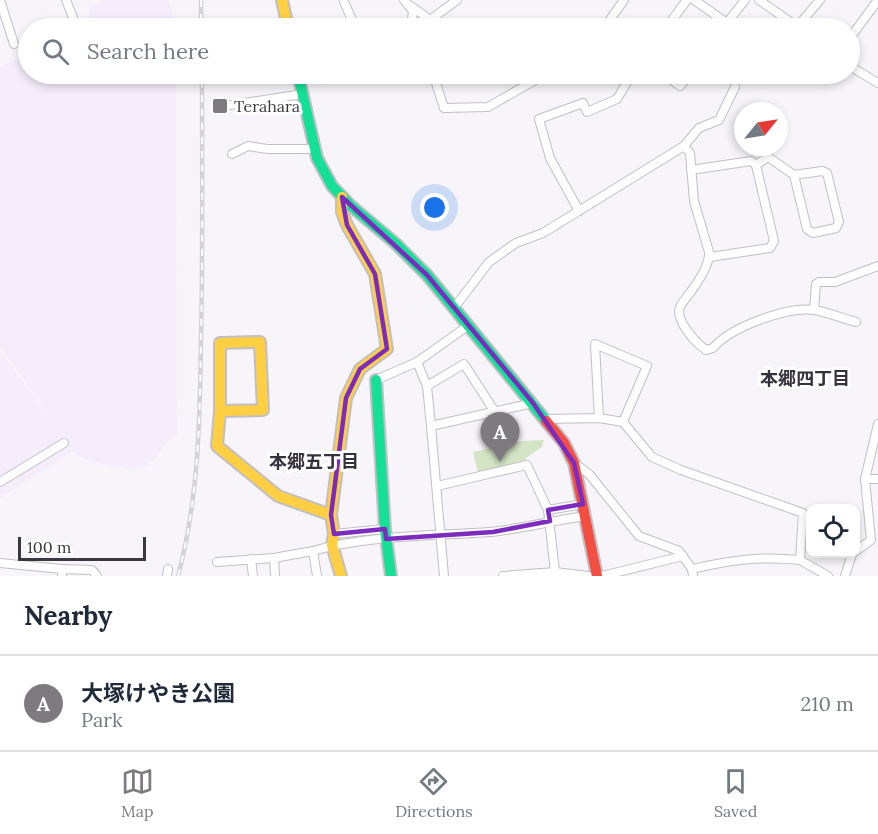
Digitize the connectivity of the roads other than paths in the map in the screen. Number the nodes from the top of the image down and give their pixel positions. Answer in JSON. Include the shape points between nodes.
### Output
{"nodes":[{"id":1,"x":0,"y":0,"type":"edge"},
{"id":2,"x":66,"y":0,"type":"edge"},
{"id":3,"x":282,"y":0,"type":"edge"},
{"id":4,"x":457,"y":0,"type":"edge"},
{"id":5,"x":624,"y":0,"type":"edge"},
{"id":6,"x":687,"y":0,"type":"edge"},
{"id":7,"x":694,"y":0,"type":"edge"},
{"id":8,"x":745,"y":0,"type":"edge"},
{"id":9,"x":820,"y":0,"type":"edge"},
{"id":10,"x":878,"y":0,"type":"edge"},
{"id":11,"x":762,"y":1,"type":"edge"},
{"id":12,"x":344,"y":2,"type":"dead end"},
{"id":13,"x":407,"y":3,"type":"edge"},
{"id":14,"x":74,"y":18,"type":"edge"},
{"id":15,"x":286,"y":18,"type":"edge"},
{"id":16,"x":350,"y":18,"type":"edge"},
{"id":17,"x":413,"y":18,"type":"edge"},
{"id":18,"x":427,"y":18,"type":"edge"},
{"id":19,"x":433,"y":18,"type":"edge"},
{"id":20,"x":611,"y":18,"type":"edge"},
{"id":21,"x":674,"y":18,"type":"edge"},
{"id":22,"x":715,"y":18,"type":"edge"},
{"id":23,"x":731,"y":18,"type":"edge"},
{"id":24,"x":785,"y":18,"type":"edge"},
{"id":25,"x":806,"y":18,"type":"edge"},
{"id":26,"x":860,"y":24,"type":"edge"},
{"id":27,"x":14,"y":44,"type":"dead end"},
{"id":28,"x":860,"y":71,"type":"edge"},
{"id":29,"x":876,"y":79,"type":"edge"},
{"id":30,"x":300,"y":84,"type":"edge"},
{"id":31,"x":436,"y":84,"type":"edge"},
{"id":32,"x":528,"y":84,"type":"edge"},
{"id":33,"x":627,"y":84,"type":"edge"},
{"id":34,"x":735,"y":87,"type":"dead end"},
{"id":35,"x":303,"y":94,"type":"junction"},
{"id":36,"x":224,"y":106,"type":"dead end"},
{"id":37,"x":684,"y":146,"type":"junction"},
{"id":38,"x":315,"y":149,"type":"junction"},
{"id":39,"x":232,"y":154,"type":"dead end"},
{"id":40,"x":756,"y":165,"type":"junction"},
{"id":41,"x":692,"y":170,"type":"junction"},
{"id":42,"x":794,"y":176,"type":"junction"},
{"id":43,"x":342,"y":197,"type":"junction"},
{"id":44,"x":579,"y":211,"type":"junction"},
{"id":45,"x":710,"y":257,"type":"junction"},
{"id":46,"x":878,"y":266,"type":"edge"},
{"id":47,"x":454,"y":308,"type":"junction"},
{"id":48,"x":813,"y":310,"type":"junction"},
{"id":49,"x":855,"y":322,"type":"dead end"},
{"id":50,"x":469,"y":325,"type":"junction"},
{"id":51,"x":417,"y":362,"type":"junction"},
{"id":52,"x":376,"y":380,"type":"joint"},
{"id":53,"x":428,"y":386,"type":"junction"},
{"id":54,"x":533,"y":403,"type":"junction"},
{"id":55,"x":219,"y":411,"type":"junction"},
{"id":56,"x":495,"y":412,"type":"junction"},
{"id":57,"x":599,"y":418,"type":"junction"},
{"id":58,"x":544,"y":419,"type":"junction"},
{"id":59,"x":623,"y":422,"type":"junction"},
{"id":60,"x":878,"y":424,"type":"edge"},
{"id":61,"x":431,"y":426,"type":"junction"},
{"id":62,"x":63,"y":443,"type":"dead end"},
{"id":63,"x":574,"y":463,"type":"junction"},
{"id":64,"x":865,"y":478,"type":"junction"},
{"id":65,"x":878,"y":478,"type":"edge"},
{"id":66,"x":0,"y":482,"type":"edge"},
{"id":67,"x":437,"y":486,"type":"junction"},
{"id":68,"x":583,"y":504,"type":"junction"},
{"id":69,"x":548,"y":510,"type":"junction"},
{"id":70,"x":331,"y":514,"type":"junction"},
{"id":71,"x":586,"y":516,"type":"junction"},
{"id":72,"x":550,"y":521,"type":"junction"},
{"id":73,"x":385,"y":534,"type":"junction"},
{"id":74,"x":440,"y":534,"type":"junction"},
{"id":75,"x":333,"y":539,"type":"junction"},
{"id":76,"x":860,"y":548,"type":"edge"},
{"id":77,"x":313,"y":551,"type":"junction"},
{"id":78,"x":682,"y":556,"type":"junction"},
{"id":79,"x":274,"y":558,"type":"junction"},
{"id":80,"x":852,"y":558,"type":"edge"},
{"id":81,"x":251,"y":559,"type":"junction"},
{"id":82,"x":800,"y":560,"type":"junction"},
{"id":83,"x":0,"y":562,"type":"edge"},
{"id":84,"x":217,"y":562,"type":"dead end"},
{"id":85,"x":62,"y":572,"type":"edge"},
{"id":86,"x":555,"y":572,"type":"junction"},
{"id":87,"x":693,"y":573,"type":"edge"},
{"id":88,"x":97,"y":576,"type":"edge"},
{"id":89,"x":253,"y":576,"type":"edge"},
{"id":90,"x":275,"y":576,"type":"edge"},
{"id":91,"x":317,"y":576,"type":"edge"},
{"id":92,"x":340,"y":576,"type":"edge"},
{"id":93,"x":391,"y":576,"type":"edge"},
{"id":94,"x":444,"y":576,"type":"edge"},
{"id":95,"x":503,"y":576,"type":"edge"},
{"id":96,"x":512,"y":576,"type":"edge"},
{"id":97,"x":588,"y":576,"type":"edge"},
{"id":98,"x":597,"y":576,"type":"edge"},
{"id":99,"x":602,"y":576,"type":"edge"},
{"id":100,"x":828,"y":576,"type":"edge"},
{"id":101,"x":845,"y":576,"type":"edge"}],
"edges":[{"from":1,"to":27,"type":"street"},
{"from":2,"to":14,"type":"street"},
{"from":3,"to":15,"type":"street"},
{"from":4,"to":19,"type":"street"},
{"from":5,"to":20,"type":"street"},
{"from":6,"to":21,"type":"street"},
{"from":7,"to":22,"type":"street"},
{"from":8,"to":23,"type":"street"},
{"from":9,"to":25,"type":"street"},
{"from":10,"to":26,"type":"street"},
{"from":11,"to":24,"type":"street"},
{"from":12,"to":16,"type":"street"},
{"from":13,"to":17,"type":"street"},
{"from":13,"to":18,"type":"street"},
{"from":28,"to":29,"type":"street"},
{"from":30,"to":35,"type":"street"},
{"from":31,"to":32,"type":"street","via":[[444,108],[488,107]]},
{"from":33,"to":44,"type":"street","via":[[617,99],[587,112],[583,103],[539,119],[550,158]]},
{"from":34,"to":37,"type":"street","via":[[719,120],[699,128]]},
{"from":35,"to":36,"type":"street"},
{"from":35,"to":38,"type":"street"},
{"from":37,"to":41,"type":"street","via":[[690,153]]},
{"from":37,"to":44,"type":"street"},
{"from":38,"to":39,"type":"street","via":[[248,146]]},
{"from":38,"to":43,"type":"street","via":[[327,177]]},
{"from":40,"to":41,"type":"street","via":[[751,161]]},
{"from":40,"to":42,"type":"street","via":[[768,157]]},
{"from":40,"to":45,"type":"street","via":[[774,241],[770,248]]},
{"from":41,"to":45,"type":"street","via":[[694,201]]},
{"from":42,"to":42,"type":"street","via":[[807,230],[813,233],[836,228],[839,222],[827,173]]},
{"from":43,"to":47,"type":"street","via":[[410,258]]},
{"from":43,"to":70,"type":"street","via":[[347,225],[375,274],[387,349],[360,369],[346,398]]},
{"from":44,"to":47,"type":"street","via":[[543,233],[516,243],[489,262]]},
{"from":45,"to":48,"type":"street","via":[[693,290],[679,305],[679,318],[693,341],[706,350],[747,325],[788,312]]},
{"from":46,"to":48,"type":"street","via":[[835,282],[816,284]]},
{"from":47,"to":50,"type":"street"},
{"from":48,"to":49,"type":"street"},
{"from":50,"to":51,"type":"street"},
{"from":50,"to":54,"type":"street"},
{"from":51,"to":52,"type":"street"},
{"from":51,"to":53,"type":"street"},
{"from":52,"to":73,"type":"street"},
{"from":53,"to":56,"type":"street","via":[[464,364]]},
{"from":53,"to":61,"type":"street"},
{"from":54,"to":56,"type":"street"},
{"from":54,"to":58,"type":"street"},
{"from":55,"to":55,"type":"street","via":[[220,343],[260,342],[263,410]]},
{"from":55,"to":70,"type":"street","via":[[217,446],[278,496]]},
{"from":56,"to":61,"type":"street"},
{"from":57,"to":58,"type":"street"},
{"from":57,"to":59,"type":"street"},
{"from":57,"to":59,"type":"street","via":[[595,344],[647,366]]},
{"from":58,"to":63,"type":"street","via":[[564,443]]},
{"from":59,"to":82,"type":"street","via":[[652,457],[803,513]]},
{"from":60,"to":64,"type":"street"},
{"from":61,"to":67,"type":"street"},
{"from":62,"to":66,"type":"street"},
{"from":63,"to":68,"type":"street"},
{"from":63,"to":78,"type":"street","via":[[589,474],[639,536],[679,551]]},
{"from":64,"to":65,"type":"street"},
{"from":64,"to":76,"type":"street","via":[[871,540]]},
{"from":67,"to":69,"type":"street","via":[[527,465]]},
{"from":67,"to":74,"type":"street"},
{"from":68,"to":69,"type":"street"},
{"from":68,"to":71,"type":"street"},
{"from":69,"to":72,"type":"street"},
{"from":70,"to":75,"type":"street"},
{"from":71,"to":72,"type":"street"},
{"from":71,"to":98,"type":"street"},
{"from":72,"to":74,"type":"street","via":[[493,532]]},
{"from":72,"to":86,"type":"street"},
{"from":73,"to":74,"type":"street"},
{"from":73,"to":75,"type":"street"},
{"from":73,"to":93,"type":"street"},
{"from":74,"to":94,"type":"street"},
{"from":75,"to":77,"type":"street"},
{"from":75,"to":92,"type":"street"},
{"from":77,"to":79,"type":"street"},
{"from":77,"to":91,"type":"street"},
{"from":78,"to":87,"type":"street"},
{"from":78,"to":99,"type":"street"},
{"from":79,"to":81,"type":"street"},
{"from":79,"to":90,"type":"street"},
{"from":80,"to":101,"type":"street"},
{"from":81,"to":84,"type":"street"},
{"from":81,"to":89,"type":"street"},
{"from":82,"to":87,"type":"street","via":[[731,560]]},
{"from":82,"to":100,"type":"street"},
{"from":83,"to":85,"type":"street"},
{"from":85,"to":88,"type":"street","via":[[92,570]]},
{"from":86,"to":96,"type":"street"},
{"from":86,"to":97,"type":"street"},
{"from":95,"to":96,"type":"street"}]}
